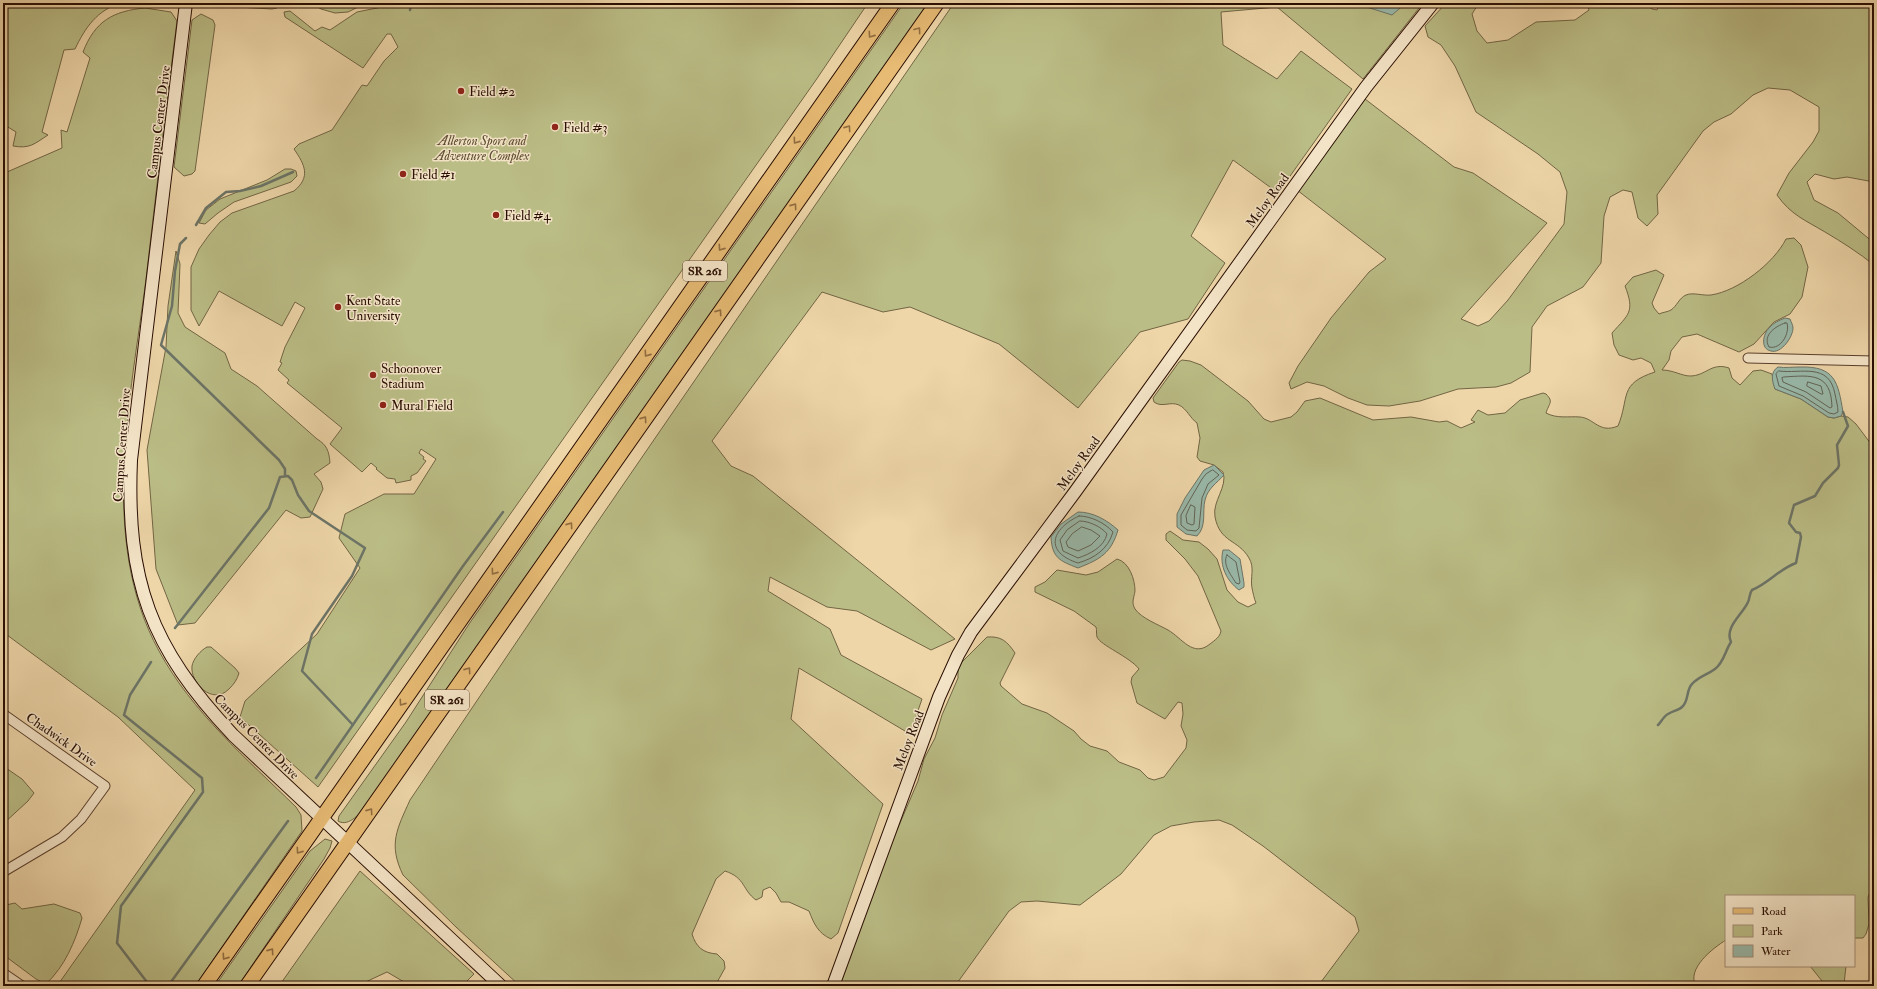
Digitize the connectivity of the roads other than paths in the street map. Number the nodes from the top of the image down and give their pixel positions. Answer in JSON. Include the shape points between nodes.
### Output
{"nodes":[{"id":1,"x":186,"y":3,"type":"edge"},
{"id":2,"x":893,"y":3,"type":"edge"},
{"id":3,"x":937,"y":3,"type":"edge"},
{"id":4,"x":1433,"y":3,"type":"edge"},
{"id":5,"x":1748,"y":358,"type":"dead end"},
{"id":6,"x":1874,"y":361,"type":"edge"},
{"id":7,"x":3,"y":714,"type":"edge"},
{"id":8,"x":322,"y":819,"type":"junction"},
{"id":9,"x":348,"y":843,"type":"junction"},
{"id":10,"x":3,"y":872,"type":"edge"},
{"id":11,"x":3,"y":973,"type":"edge"},
{"id":12,"x":22,"y":986,"type":"edge"},
{"id":13,"x":204,"y":986,"type":"edge"},
{"id":14,"x":247,"y":986,"type":"edge"},
{"id":15,"x":501,"y":986,"type":"edge"},
{"id":16,"x":833,"y":986,"type":"edge"}],
"edges":[{"from":1,"to":8,"type":"street","name":"Campus Center Drive","via":[[132,452],[130,514],[134,554],[149,611],[178,668],[213,714],[233,735]]},
{"from":2,"to":8,"type":"main road","number":"SR 261","one_way":true},
{"from":9,"to":3,"type":"main road","number":"SR 261","one_way":true},
{"from":4,"to":16,"type":"street","name":"Meloy Road","via":[[1366,87],[1075,492],[971,632],[939,697]]},
{"from":5,"to":6,"type":"street"},
{"from":7,"to":10,"type":"street","name":"Chadwick Drive","via":[[105,786],[81,819],[62,837]]},
{"from":8,"to":9,"type":"street","name":"Campus Center Drive"},
{"from":8,"to":13,"type":"main road","number":"SR 261","one_way":true},
{"from":14,"to":9,"type":"main road","number":"SR 261","one_way":true},
{"from":9,"to":15,"type":"street","name":"Campus Center Drive"},
{"from":11,"to":12,"type":"street"}]}
